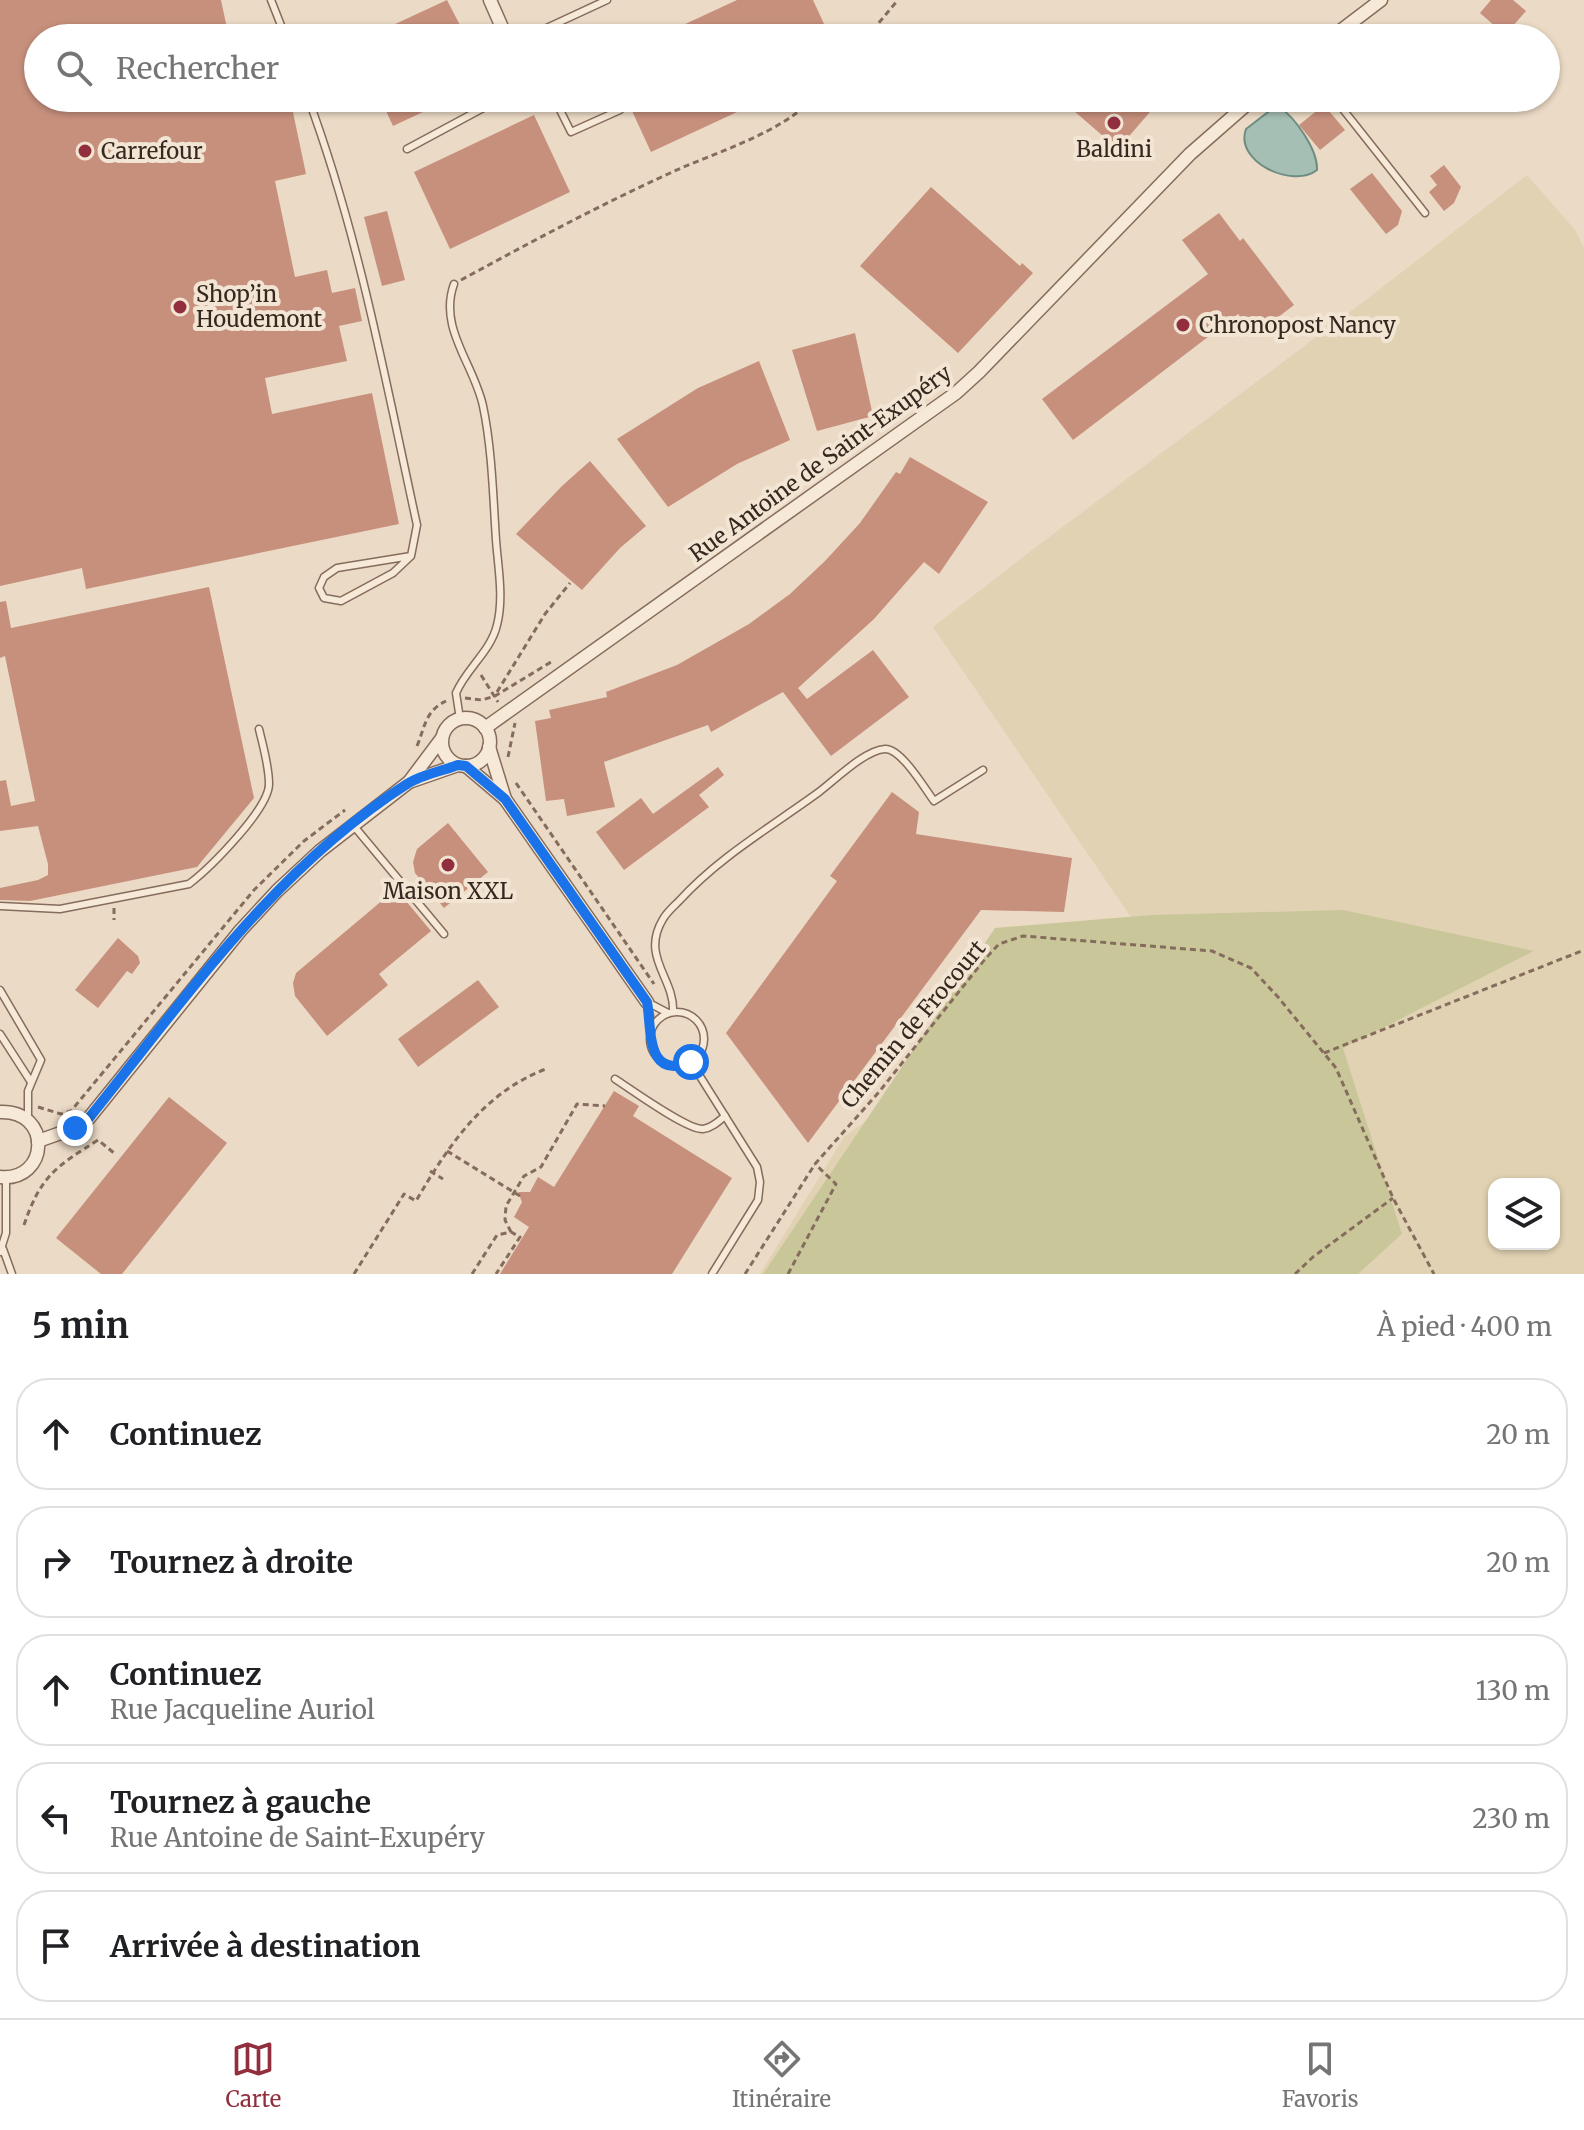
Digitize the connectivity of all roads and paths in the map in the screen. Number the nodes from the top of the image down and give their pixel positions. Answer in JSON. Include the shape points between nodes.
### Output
{"nodes":[{"id":1,"x":271,"y":0,"type":"edge"},
{"id":2,"x":490,"y":0,"type":"edge"},
{"id":3,"x":607,"y":0,"type":"edge"},
{"id":4,"x":898,"y":0,"type":"edge"},
{"id":5,"x":1381,"y":0,"type":"edge"},
{"id":6,"x":280,"y":24,"type":"edge"},
{"id":7,"x":500,"y":24,"type":"edge"},
{"id":8,"x":555,"y":24,"type":"edge"},
{"id":9,"x":878,"y":24,"type":"edge"},
{"id":10,"x":1349,"y":24,"type":"edge"},
{"id":11,"x":313,"y":112,"type":"edge"},
{"id":12,"x":476,"y":112,"type":"edge"},
{"id":13,"x":561,"y":112,"type":"edge"},
{"id":14,"x":616,"y":112,"type":"edge"},
{"id":15,"x":799,"y":112,"type":"edge"},
{"id":16,"x":1238,"y":112,"type":"edge"},
{"id":17,"x":1345,"y":112,"type":"edge"},
{"id":18,"x":407,"y":149,"type":"dead end"},
{"id":19,"x":1425,"y":213,"type":"dead end"},
{"id":20,"x":454,"y":284,"type":"joint"},
{"id":21,"x":411,"y":556,"type":"junction"},
{"id":22,"x":570,"y":583,"type":"dead end"},
{"id":23,"x":562,"y":656,"type":"dead end"},
{"id":24,"x":473,"y":666,"type":"junction"},
{"id":25,"x":495,"y":696,"type":"junction"},
{"id":26,"x":456,"y":699,"type":"junction"},
{"id":27,"x":504,"y":714,"type":"junction"},
{"id":28,"x":460,"y":719,"type":"junction"},
{"id":29,"x":485,"y":728,"type":"junction"},
{"id":30,"x":259,"y":729,"type":"dead end"},
{"id":31,"x":442,"y":738,"type":"junction"},
{"id":32,"x":489,"y":747,"type":"junction"},
{"id":33,"x":508,"y":762,"type":"dead end"},
{"id":34,"x":424,"y":763,"type":"junction"},
{"id":35,"x":462,"y":765,"type":"junction"},
{"id":36,"x":983,"y":770,"type":"dead end"},
{"id":37,"x":409,"y":782,"type":"junction"},
{"id":38,"x":516,"y":782,"type":"dead end"},
{"id":39,"x":505,"y":799,"type":"junction"},
{"id":40,"x":345,"y":810,"type":"dead end"},
{"id":41,"x":353,"y":825,"type":"junction"},
{"id":42,"x":0,"y":906,"type":"edge"},
{"id":43,"x":114,"y":906,"type":"dead end"},
{"id":44,"x":114,"y":920,"type":"dead end"},
{"id":45,"x":444,"y":934,"type":"dead end"},
{"id":46,"x":1584,"y":950,"type":"edge"},
{"id":47,"x":0,"y":990,"type":"edge"},
{"id":48,"x":670,"y":995,"type":"junction"},
{"id":49,"x":647,"y":1002,"type":"junction"},
{"id":50,"x":671,"y":1012,"type":"junction"},
{"id":51,"x":652,"y":1027,"type":"junction"},
{"id":52,"x":0,"y":1034,"type":"edge"},
{"id":53,"x":1324,"y":1053,"type":"junction"},
{"id":54,"x":691,"y":1062,"type":"junction"},
{"id":55,"x":546,"y":1069,"type":"dead end"},
{"id":56,"x":615,"y":1079,"type":"dead end"},
{"id":57,"x":31,"y":1082,"type":"junction"},
{"id":58,"x":35,"y":1102,"type":"dead end"},
{"id":59,"x":0,"y":1106,"type":"edge"},
{"id":60,"x":605,"y":1106,"type":"dead end"},
{"id":61,"x":0,"y":1112,"type":"edge"},
{"id":62,"x":725,"y":1116,"type":"junction"},
{"id":63,"x":28,"y":1121,"type":"junction"},
{"id":64,"x":38,"y":1141,"type":"junction"},
{"id":65,"x":447,"y":1151,"type":"junction"},
{"id":66,"x":114,"y":1153,"type":"dead end"},
{"id":67,"x":815,"y":1164,"type":"junction"},
{"id":68,"x":431,"y":1172,"type":"junction"},
{"id":69,"x":3,"y":1177,"type":"edge"},
{"id":70,"x":443,"y":1179,"type":"dead end"},
{"id":71,"x":514,"y":1192,"type":"junction"},
{"id":72,"x":396,"y":1194,"type":"dead end"},
{"id":73,"x":520,"y":1196,"type":"dead end"},
{"id":74,"x":401,"y":1198,"type":"junction"},
{"id":75,"x":1393,"y":1198,"type":"junction"},
{"id":76,"x":24,"y":1225,"type":"dead end"},
{"id":77,"x":375,"y":1226,"type":"dead end"},
{"id":78,"x":381,"y":1230,"type":"junction"},
{"id":79,"x":511,"y":1232,"type":"junction"},
{"id":80,"x":1,"y":1250,"type":"edge"},
{"id":81,"x":356,"y":1257,"type":"dead end"},
{"id":82,"x":362,"y":1260,"type":"junction"},
{"id":83,"x":12,"y":1274,"type":"edge"},
{"id":84,"x":354,"y":1274,"type":"edge"},
{"id":85,"x":472,"y":1274,"type":"edge"},
{"id":86,"x":496,"y":1274,"type":"edge"},
{"id":87,"x":712,"y":1274,"type":"edge"},
{"id":88,"x":745,"y":1274,"type":"edge"},
{"id":89,"x":788,"y":1274,"type":"edge"},
{"id":90,"x":1295,"y":1274,"type":"edge"},
{"id":91,"x":1434,"y":1274,"type":"edge"}],
"edges":[{"from":1,"to":6,"type":"lane"},
{"from":2,"to":7,"type":"street"},
{"from":3,"to":8,"type":"lane"},
{"from":4,"to":9,"type":"path"},
{"from":5,"to":10,"type":"street"},
{"from":11,"to":21,"type":"lane","via":[[330,156],[417,525]]},
{"from":12,"to":18,"type":"lane"},
{"from":13,"to":14,"type":"lane","via":[[571,132]]},
{"from":15,"to":20,"type":"path"},
{"from":16,"to":27,"type":"street","name":"Rue Antoine de Saint-Exupéry","via":[[1190,154],[956,393]]},
{"from":17,"to":19,"type":"lane"},
{"from":20,"to":24,"type":"lane","via":[[449,301],[457,345],[478,387],[486,423],[500,595],[497,628]]},
{"from":21,"to":21,"type":"lane","via":[[393,573],[341,601],[324,598],[319,588],[337,568]]},
{"from":22,"to":25,"type":"path"},
{"from":23,"to":25,"type":"path"},
{"from":24,"to":25,"type":"path"},
{"from":24,"to":26,"type":"lane"},
{"from":25,"to":26,"type":"path"},
{"from":25,"to":27,"type":"path"},
{"from":26,"to":28,"type":"lane"},
{"from":26,"to":34,"type":"path","via":[[436,706],[426,717],[412,753]]},
{"from":27,"to":29,"type":"street","name":"Rue Antoine de Saint-Exupéry"},
{"from":27,"to":33,"type":"path","via":[[516,724]]},
{"from":28,"to":29,"type":"street","via":[[475,720]]},
{"from":28,"to":31,"type":"street"},
{"from":29,"to":32,"type":"street"},
{"from":30,"to":42,"type":"lane","via":[[269,786],[262,804],[189,884],[60,909]]},
{"from":31,"to":34,"type":"street"},
{"from":31,"to":35,"type":"street","via":[[445,754]]},
{"from":32,"to":35,"type":"street","via":[[482,759]]},
{"from":32,"to":39,"type":"street"},
{"from":34,"to":37,"type":"street"},
{"from":35,"to":37,"type":"street"},
{"from":35,"to":39,"type":"street"},
{"from":36,"to":48,"type":"lane","via":[[934,801],[892,750],[874,752],[852,766],[705,875],[663,919],[656,958]]},
{"from":37,"to":41,"type":"street"},
{"from":38,"to":48,"type":"path","via":[[658,990]]},
{"from":39,"to":49,"type":"street"},
{"from":40,"to":58,"type":"path","via":[[254,890],[71,1111],[52,1113],[40,1110]]},
{"from":41,"to":45,"type":"lane"},
{"from":41,"to":64,"type":"street","via":[[240,931],[89,1118]]},
{"from":43,"to":44,"type":"path"},
{"from":46,"to":53,"type":"path"},
{"from":47,"to":57,"type":"lane","via":[[41,1060]]},
{"from":48,"to":50,"type":"lane"},
{"from":49,"to":50,"type":"lane"},
{"from":49,"to":51,"type":"lane"},
{"from":50,"to":51,"type":"lane"},
{"from":50,"to":54,"type":"lane","via":[[692,1016],[702,1030],[703,1045]]},
{"from":51,"to":54,"type":"lane","via":[[650,1042],[661,1061],[676,1066]]},
{"from":52,"to":57,"type":"lane"},
{"from":53,"to":67,"type":"path","name":"Chemin de Frocourt","via":[[1251,968],[1212,951],[1023,936],[999,944],[985,959]]},
{"from":53,"to":75,"type":"path","name":"Chemin de Frocourt","via":[[1336,1068]]},
{"from":54,"to":62,"type":"lane"},
{"from":55,"to":65,"type":"path","via":[[475,1114]]},
{"from":56,"to":62,"type":"lane","via":[[699,1129]]},
{"from":57,"to":63,"type":"lane"},
{"from":59,"to":61,"type":"street"},
{"from":60,"to":71,"type":"path","via":[[577,1104],[541,1167],[524,1176]]},
{"from":61,"to":63,"type":"street"},
{"from":62,"to":87,"type":"lane","via":[[757,1167],[760,1182],[758,1200]]},
{"from":63,"to":64,"type":"street"},
{"from":64,"to":69,"type":"street","via":[[30,1167]]},
{"from":65,"to":68,"type":"path"},
{"from":65,"to":71,"type":"path"},
{"from":66,"to":76,"type":"path","via":[[98,1140],[53,1170],[36,1193]]},
{"from":67,"to":88,"type":"path","name":"Chemin de Frocourt"},
{"from":67,"to":89,"type":"path","via":[[836,1184]]},
{"from":68,"to":70,"type":"path"},
{"from":68,"to":74,"type":"path","via":[[416,1201],[404,1194]]},
{"from":69,"to":80,"type":"lane","via":[[7,1225]]},
{"from":71,"to":73,"type":"path"},
{"from":71,"to":79,"type":"path","via":[[505,1213]]},
{"from":72,"to":74,"type":"path"},
{"from":74,"to":78,"type":"path"},
{"from":75,"to":90,"type":"path"},
{"from":75,"to":91,"type":"path","name":"Chemin de Frocourt"},
{"from":77,"to":78,"type":"path"},
{"from":78,"to":82,"type":"path"},
{"from":79,"to":85,"type":"path","via":[[497,1235]]},
{"from":79,"to":86,"type":"path","via":[[520,1237]]},
{"from":80,"to":83,"type":"lane"},
{"from":81,"to":82,"type":"path"},
{"from":82,"to":84,"type":"path"}]}
